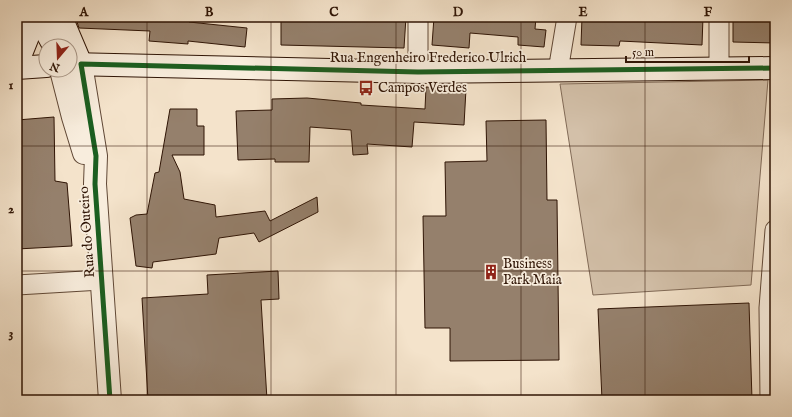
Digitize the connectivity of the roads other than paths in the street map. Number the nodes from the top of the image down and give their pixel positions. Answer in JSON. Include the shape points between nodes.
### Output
{"nodes":[{"id":1,"x":36,"y":17,"type":"edge"},
{"id":2,"x":61,"y":17,"type":"edge"},
{"id":3,"x":418,"y":17,"type":"edge"},
{"id":4,"x":567,"y":17,"type":"edge"},
{"id":5,"x":719,"y":17,"type":"edge"},
{"id":6,"x":49,"y":38,"type":"edge"},
{"id":7,"x":65,"y":38,"type":"edge"},
{"id":8,"x":17,"y":64,"type":"edge"},
{"id":9,"x":78,"y":66,"type":"edge"},
{"id":10,"x":38,"y":67,"type":"edge"},
{"id":11,"x":17,"y":68,"type":"edge"},
{"id":12,"x":720,"y":68,"type":"junction"},
{"id":13,"x":775,"y":68,"type":"edge"},
{"id":14,"x":558,"y":71,"type":"junction"},
{"id":15,"x":418,"y":72,"type":"junction"},
{"id":16,"x":74,"y":78,"type":"edge"},
{"id":17,"x":775,"y":230,"type":"edge"},
{"id":18,"x":102,"y":280,"type":"junction"},
{"id":19,"x":17,"y":285,"type":"edge"},
{"id":20,"x":110,"y":400,"type":"edge"},
{"id":21,"x":770,"y":400,"type":"edge"}],
"edges":[{"from":1,"to":6,"type":"main road"},
{"from":1,"to":8,"type":"main road"},
{"from":2,"to":7,"type":"main road","name":"Rua do Outeiro"},
{"from":3,"to":15,"type":"street"},
{"from":4,"to":14,"type":"street"},
{"from":5,"to":12,"type":"street"},
{"from":9,"to":15,"type":"main road","name":"Rua Engenheiro Frederico Ulrich"},
{"from":10,"to":11,"type":"main road"},
{"from":12,"to":13,"type":"main road","name":"Rua Engenheiro Frederico Ulrich"},
{"from":12,"to":14,"type":"main road","name":"Rua Engenheiro Frederico Ulrich"},
{"from":14,"to":15,"type":"main road","name":"Rua Engenheiro Frederico Ulrich"},
{"from":16,"to":18,"type":"main road","name":"Rua do Outeiro","via":[[96,156],[95,184]]},
{"from":17,"to":21,"type":"street","via":[[769,308]]},
{"from":18,"to":19,"type":"street"},
{"from":18,"to":20,"type":"main road","name":"Rua do Outeiro"}]}
